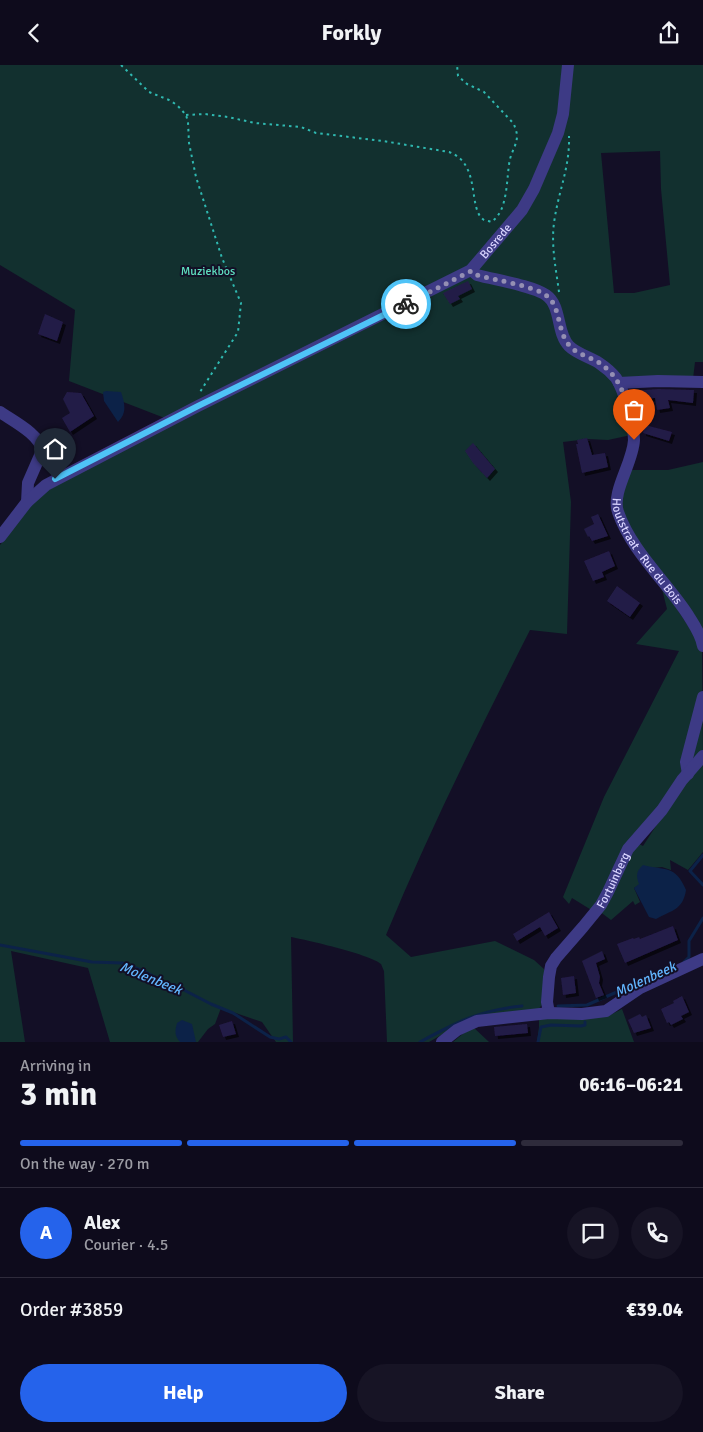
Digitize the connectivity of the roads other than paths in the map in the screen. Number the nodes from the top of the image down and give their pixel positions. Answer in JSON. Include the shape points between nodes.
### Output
{"nodes":[{"id":1,"x":568,"y":65,"type":"edge"},
{"id":2,"x":471,"y":271,"type":"junction"},
{"id":3,"x":703,"y":382,"type":"edge"},
{"id":4,"x":619,"y":383,"type":"junction"},
{"id":5,"x":0,"y":412,"type":"edge"},
{"id":6,"x":27,"y":502,"type":"junction"},
{"id":7,"x":0,"y":537,"type":"edge"},
{"id":8,"x":703,"y":645,"type":"edge"},
{"id":9,"x":703,"y":697,"type":"edge"},
{"id":10,"x":703,"y":756,"type":"edge"},
{"id":11,"x":688,"y":774,"type":"junction"},
{"id":12,"x":703,"y":959,"type":"edge"},
{"id":13,"x":549,"y":1013,"type":"junction"},
{"id":14,"x":442,"y":1042,"type":"edge"}],
"edges":[{"from":1,"to":2,"type":"street","name":"Bosrede","via":[[558,133],[537,182],[522,210]]},
{"from":2,"to":4,"type":"street","name":"Houtstraat - Rue du Bois","via":[[547,296],[570,346],[599,363]]},
{"from":2,"to":6,"type":"street","name":"Bosrede","via":[[46,485]]},
{"from":3,"to":4,"type":"street"},
{"from":4,"to":8,"type":"street","name":"Houtstraat - Rue du Bois","via":[[632,421],[634,440],[627,471],[616,496],[618,513],[642,555],[692,622]]},
{"from":5,"to":6,"type":"street","via":[[36,438],[41,446],[42,451],[28,483]]},
{"from":6,"to":7,"type":"street","name":"Bosrede"},
{"from":9,"to":11,"type":"street","via":[[687,754]]},
{"from":10,"to":11,"type":"street","name":"Fortuinberg"},
{"from":11,"to":13,"type":"street","name":"Fortuinberg","via":[[628,849],[601,905],[551,966],[547,988]]},
{"from":12,"to":13,"type":"street","via":[[649,984],[606,1011]]},
{"from":13,"to":14,"type":"street","via":[[477,1021]]}]}
